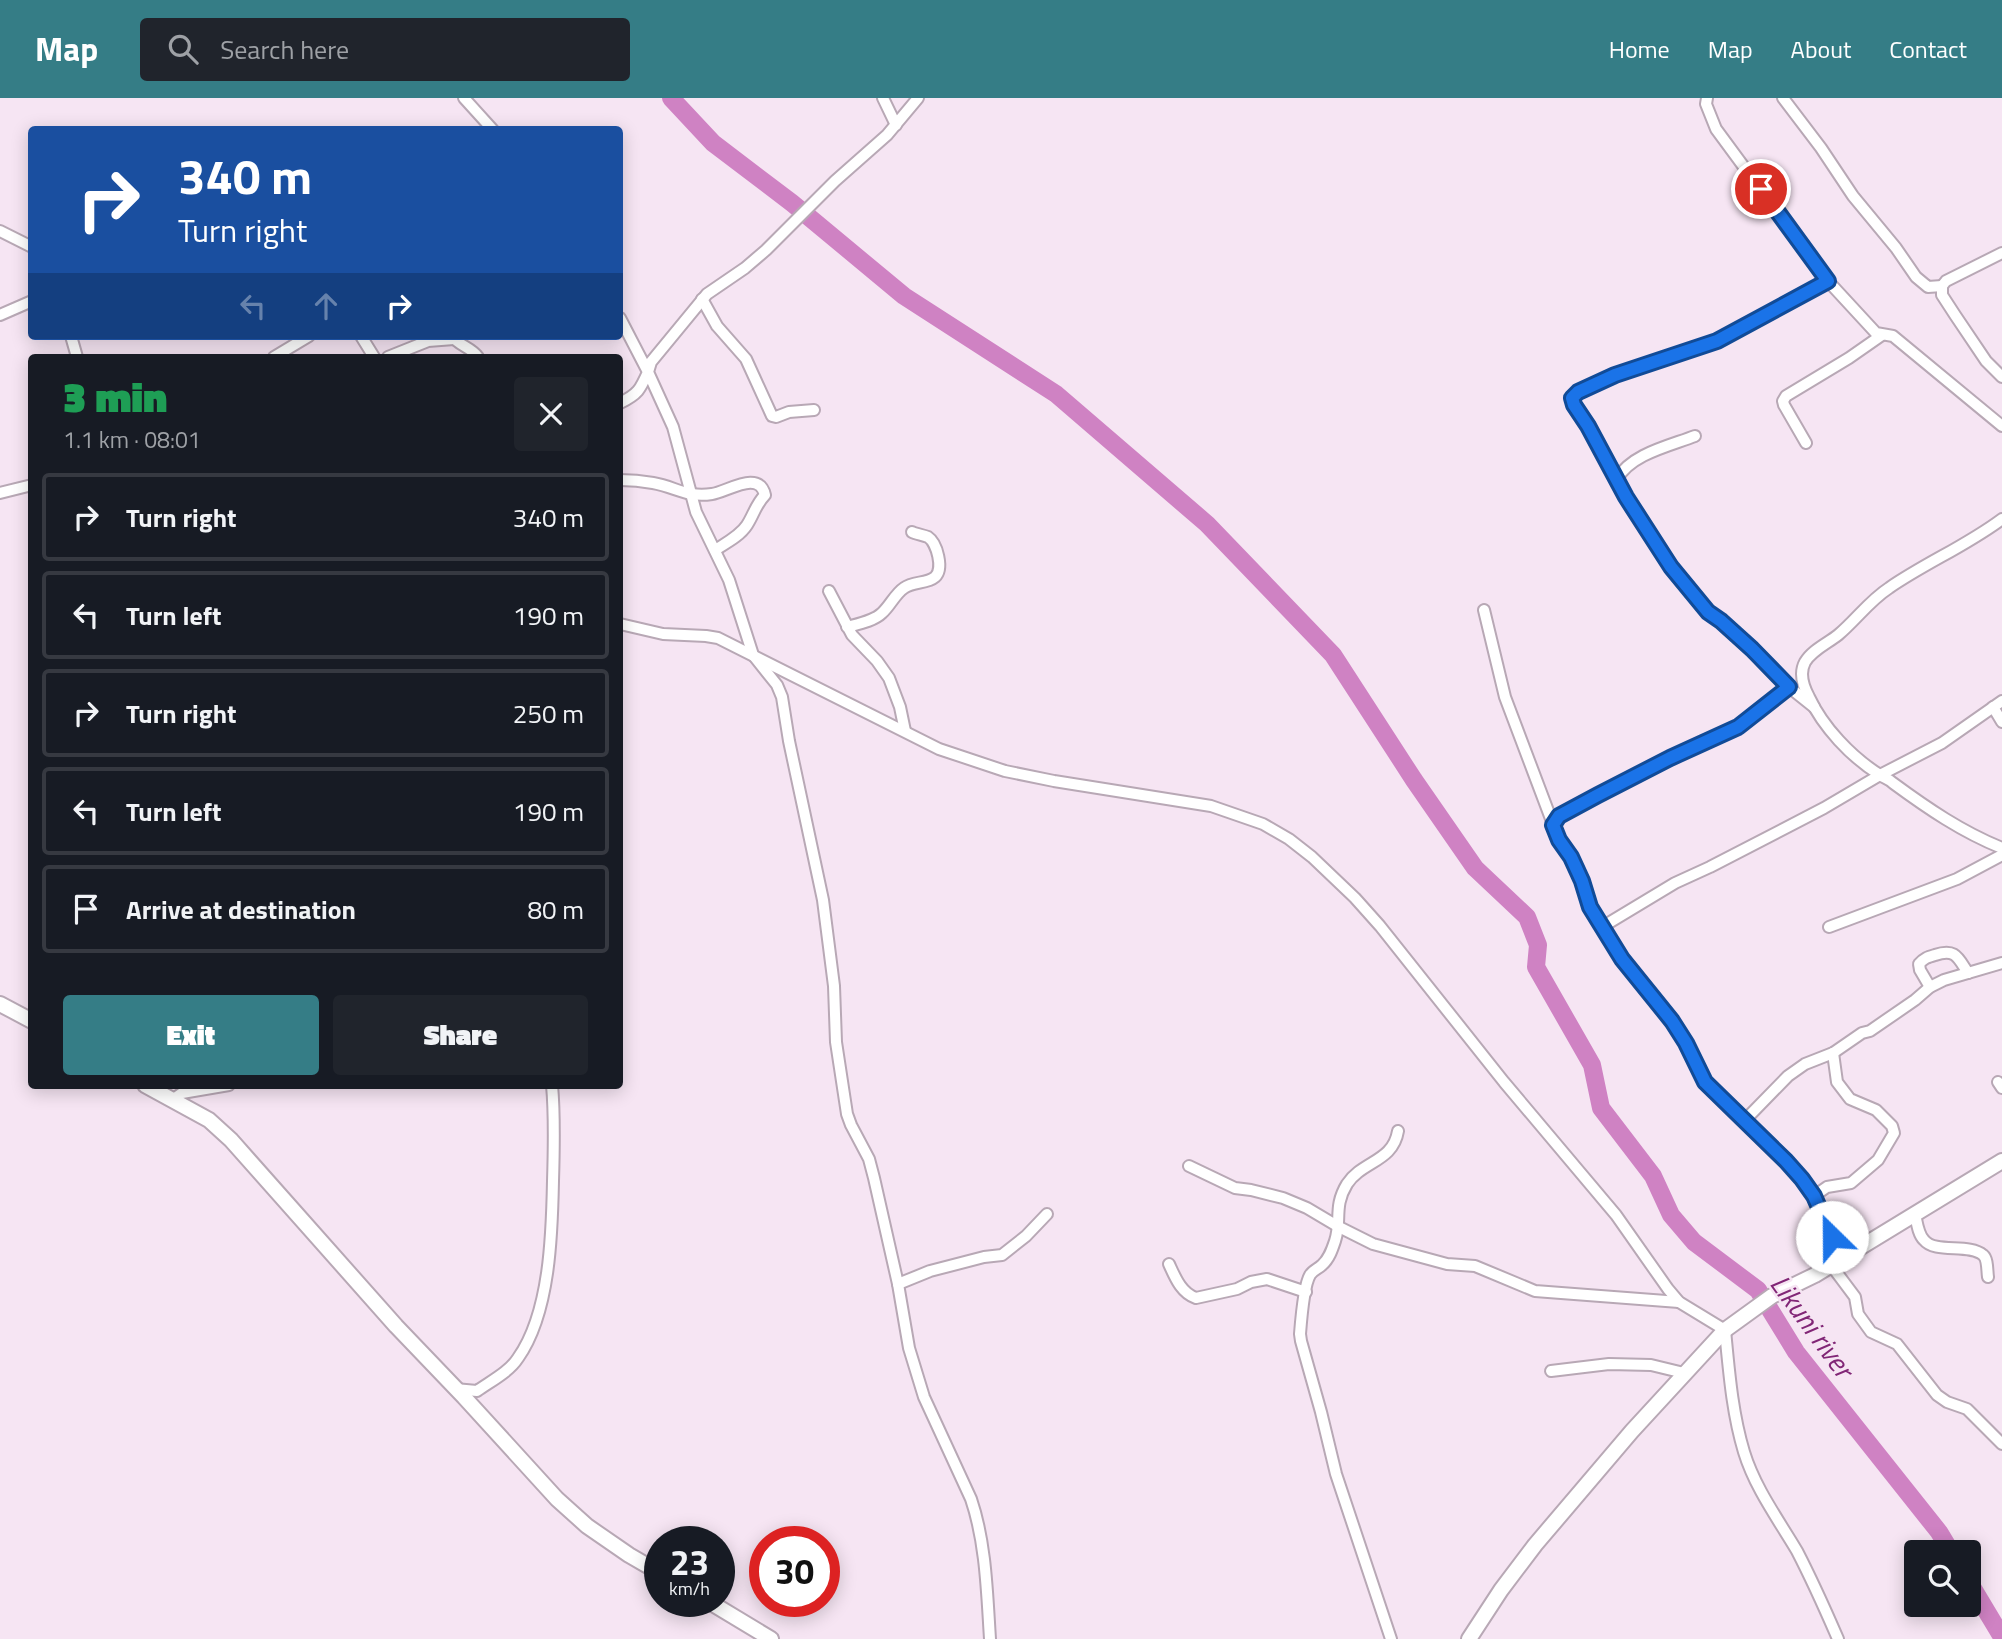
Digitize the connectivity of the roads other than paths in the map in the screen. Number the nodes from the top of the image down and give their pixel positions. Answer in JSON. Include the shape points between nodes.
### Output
{"nodes":[{"id":1,"x":464,"y":98,"type":"edge"},
{"id":2,"x":883,"y":98,"type":"edge"},
{"id":3,"x":918,"y":98,"type":"edge"},
{"id":4,"x":1706,"y":98,"type":"edge"},
{"id":5,"x":1783,"y":98,"type":"edge"},
{"id":6,"x":896,"y":125,"type":"junction"},
{"id":7,"x":489,"y":126,"type":"edge"},
{"id":8,"x":0,"y":231,"type":"edge"},
{"id":9,"x":28,"y":245,"type":"edge"},
{"id":10,"x":2002,"y":253,"type":"edge"},
{"id":11,"x":1828,"y":281,"type":"junction"},
{"id":12,"x":1941,"y":286,"type":"junction"},
{"id":13,"x":702,"y":299,"type":"junction"},
{"id":14,"x":28,"y":303,"type":"edge"},
{"id":15,"x":0,"y":315,"type":"edge"},
{"id":16,"x":623,"y":324,"type":"edge"},
{"id":17,"x":1882,"y":335,"type":"junction"},
{"id":18,"x":302,"y":340,"type":"edge"},
{"id":19,"x":434,"y":340,"type":"edge"},
{"id":20,"x":456,"y":340,"type":"edge"},
{"id":21,"x":279,"y":354,"type":"edge"},
{"id":22,"x":396,"y":354,"type":"edge"},
{"id":23,"x":475,"y":354,"type":"edge"},
{"id":24,"x":648,"y":372,"type":"junction"},
{"id":25,"x":2002,"y":377,"type":"edge"},
{"id":26,"x":623,"y":401,"type":"edge"},
{"id":27,"x":814,"y":410,"type":"dead end"},
{"id":28,"x":2002,"y":426,"type":"edge"},
{"id":29,"x":1695,"y":436,"type":"dead end"},
{"id":30,"x":1806,"y":443,"type":"dead end"},
{"id":31,"x":1616,"y":479,"type":"junction"},
{"id":32,"x":623,"y":480,"type":"edge"},
{"id":33,"x":28,"y":486,"type":"edge"},
{"id":34,"x":0,"y":493,"type":"edge"},
{"id":35,"x":690,"y":495,"type":"junction"},
{"id":36,"x":2002,"y":519,"type":"edge"},
{"id":37,"x":912,"y":533,"type":"dead end"},
{"id":38,"x":715,"y":550,"type":"junction"},
{"id":39,"x":829,"y":592,"type":"dead end"},
{"id":40,"x":1484,"y":610,"type":"dead end"},
{"id":41,"x":623,"y":625,"type":"edge"},
{"id":42,"x":847,"y":627,"type":"junction"},
{"id":43,"x":753,"y":655,"type":"junction"},
{"id":44,"x":1789,"y":687,"type":"junction"},
{"id":45,"x":1998,"y":704,"type":"edge"},
{"id":46,"x":1814,"y":707,"type":"junction"},
{"id":47,"x":2002,"y":722,"type":"edge"},
{"id":48,"x":905,"y":731,"type":"junction"},
{"id":49,"x":1880,"y":775,"type":"junction"},
{"id":50,"x":1553,"y":825,"type":"junction"},
{"id":51,"x":2001,"y":857,"type":"edge"},
{"id":52,"x":1829,"y":927,"type":"dead end"},
{"id":53,"x":1602,"y":928,"type":"junction"},
{"id":54,"x":2002,"y":963,"type":"edge"},
{"id":55,"x":1968,"y":973,"type":"junction"},
{"id":56,"x":1930,"y":987,"type":"junction"},
{"id":57,"x":0,"y":1004,"type":"edge"},
{"id":58,"x":28,"y":1019,"type":"edge"},
{"id":59,"x":1833,"y":1053,"type":"junction"},
{"id":60,"x":152,"y":1089,"type":"edge"},
{"id":61,"x":206,"y":1089,"type":"edge"},
{"id":62,"x":552,"y":1089,"type":"edge"},
{"id":63,"x":172,"y":1100,"type":"junction"},
{"id":64,"x":1744,"y":1119,"type":"junction"},
{"id":65,"x":1398,"y":1131,"type":"dead end"},
{"id":66,"x":2002,"y":1161,"type":"edge"},
{"id":67,"x":1189,"y":1166,"type":"dead end"},
{"id":68,"x":1814,"y":1196,"type":"junction"},
{"id":69,"x":1047,"y":1214,"type":"dead end"},
{"id":70,"x":1915,"y":1214,"type":"junction"},
{"id":71,"x":1339,"y":1227,"type":"junction"},
{"id":72,"x":1845,"y":1257,"type":"junction"},
{"id":73,"x":1169,"y":1264,"type":"dead end"},
{"id":74,"x":1831,"y":1265,"type":"junction"},
{"id":75,"x":1988,"y":1277,"type":"dead end"},
{"id":76,"x":898,"y":1284,"type":"junction"},
{"id":77,"x":1306,"y":1292,"type":"junction"},
{"id":78,"x":1679,"y":1302,"type":"junction"},
{"id":79,"x":1725,"y":1330,"type":"junction"},
{"id":80,"x":1551,"y":1371,"type":"dead end"},
{"id":81,"x":1684,"y":1373,"type":"junction"},
{"id":82,"x":455,"y":1389,"type":"junction"},
{"id":83,"x":2002,"y":1444,"type":"edge"},
{"id":84,"x":644,"y":1564,"type":"edge"},
{"id":85,"x":735,"y":1617,"type":"edge"},
{"id":86,"x":771,"y":1639,"type":"edge"},
{"id":87,"x":990,"y":1639,"type":"edge"},
{"id":88,"x":1391,"y":1639,"type":"edge"},
{"id":89,"x":1469,"y":1639,"type":"edge"},
{"id":90,"x":1838,"y":1639,"type":"edge"}],
"edges":[{"from":1,"to":7,"type":"street"},
{"from":2,"to":6,"type":"street"},
{"from":3,"to":6,"type":"street"},
{"from":4,"to":11,"type":"street","via":[[1716,129]]},
{"from":5,"to":12,"type":"street","via":[[1916,277],[1928,287]]},
{"from":6,"to":13,"type":"street","via":[[766,250]]},
{"from":8,"to":9,"type":"street"},
{"from":10,"to":12,"type":"street"},
{"from":11,"to":17,"type":"street"},
{"from":11,"to":31,"type":"street","via":[[1717,341],[1615,375],[1574,396],[1574,405]]},
{"from":12,"to":25,"type":"street","via":[[1955,316]]},
{"from":13,"to":24,"type":"street","via":[[651,362]]},
{"from":13,"to":27,"type":"street","via":[[717,326],[746,359],[772,416]]},
{"from":14,"to":15,"type":"street"},
{"from":16,"to":24,"type":"street"},
{"from":17,"to":28,"type":"street","via":[[1893,336]]},
{"from":17,"to":30,"type":"street","via":[[1786,396],[1784,405]]},
{"from":18,"to":21,"type":"street"},
{"from":19,"to":22,"type":"street"},
{"from":20,"to":23,"type":"street"},
{"from":24,"to":26,"type":"street","via":[[635,395]]},
{"from":24,"to":35,"type":"street","via":[[673,427]]},
{"from":29,"to":31,"type":"street","via":[[1627,465]]},
{"from":31,"to":44,"type":"street","via":[[1655,544],[1708,612]]},
{"from":32,"to":35,"type":"street","via":[[653,483]]},
{"from":33,"to":34,"type":"street"},
{"from":35,"to":38,"type":"street"},
{"from":35,"to":38,"type":"street","via":[[748,483],[764,489],[747,526]]},
{"from":36,"to":46,"type":"street","via":[[1889,588],[1810,655],[1802,680]]},
{"from":37,"to":42,"type":"street","via":[[929,537],[934,544],[938,573],[902,588],[871,620]]},
{"from":38,"to":43,"type":"street"},
{"from":39,"to":42,"type":"street"},
{"from":40,"to":50,"type":"street","via":[[1505,697]]},
{"from":41,"to":43,"type":"street","via":[[663,634],[718,638]]},
{"from":42,"to":48,"type":"street","via":[[889,678]]},
{"from":43,"to":48,"type":"street"},
{"from":43,"to":76,"type":"street","via":[[782,697],[823,900],[847,1114],[869,1159]]},
{"from":44,"to":46,"type":"street"},
{"from":44,"to":50,"type":"street","via":[[1738,727],[1598,795],[1559,816]]},
{"from":45,"to":47,"type":"street"},
{"from":45,"to":49,"type":"street","via":[[1942,743]]},
{"from":46,"to":49,"type":"street","via":[[1847,748]]},
{"from":48,"to":78,"type":"street","via":[[939,749],[1005,771],[1211,806],[1263,824],[1289,839],[1380,926],[1616,1215]]},
{"from":49,"to":51,"type":"street"},
{"from":49,"to":53,"type":"street","via":[[1675,883]]},
{"from":50,"to":53,"type":"street"},
{"from":51,"to":52,"type":"street","via":[[1957,879]]},
{"from":53,"to":64,"type":"street","via":[[1672,1021],[1705,1082]]},
{"from":54,"to":55,"type":"street"},
{"from":55,"to":56,"type":"street"},
{"from":55,"to":56,"type":"street","via":[[1949,952],[1923,959],[1920,970]]},
{"from":56,"to":59,"type":"street"},
{"from":57,"to":58,"type":"street"},
{"from":59,"to":64,"type":"street","via":[[1788,1076]]},
{"from":59,"to":68,"type":"street","via":[[1838,1082],[1850,1099],[1875,1110],[1894,1133],[1878,1160],[1851,1183],[1827,1187]]},
{"from":60,"to":63,"type":"street"},
{"from":61,"to":63,"type":"street","via":[[182,1093]]},
{"from":62,"to":82,"type":"street","via":[[552,1233],[535,1325],[518,1358],[503,1373],[477,1391]]},
{"from":63,"to":82,"type":"street","via":[[231,1140]]},
{"from":64,"to":68,"type":"street"},
{"from":65,"to":71,"type":"street","via":[[1392,1149],[1347,1185],[1337,1211]]},
{"from":66,"to":70,"type":"street"},
{"from":67,"to":71,"type":"street","via":[[1235,1188],[1283,1198]]},
{"from":68,"to":72,"type":"street"},
{"from":69,"to":76,"type":"street","via":[[1002,1255],[930,1271]]},
{"from":70,"to":72,"type":"street"},
{"from":70,"to":75,"type":"street","via":[[1927,1244],[1983,1255]]},
{"from":71,"to":77,"type":"street","via":[[1329,1256],[1308,1278]]},
{"from":71,"to":78,"type":"street","via":[[1373,1244],[1447,1264],[1475,1266],[1535,1291]]},
{"from":72,"to":74,"type":"street"},
{"from":73,"to":77,"type":"street","via":[[1183,1289],[1196,1298],[1268,1279]]},
{"from":74,"to":79,"type":"street","via":[[1772,1296]]},
{"from":74,"to":83,"type":"street","via":[[1855,1297],[1858,1314],[1871,1332],[1897,1344],[1937,1395],[1967,1409]]},
{"from":76,"to":87,"type":"street","via":[[909,1348],[924,1397],[976,1515]]},
{"from":77,"to":88,"type":"street","via":[[1301,1341],[1336,1474]]},
{"from":78,"to":79,"type":"street"},
{"from":79,"to":81,"type":"street"},
{"from":79,"to":90,"type":"street","via":[[1732,1404],[1744,1452]]},
{"from":80,"to":81,"type":"street","via":[[1609,1364]]},
{"from":81,"to":89,"type":"street","via":[[1535,1545]]},
{"from":82,"to":84,"type":"street","via":[[587,1527]]},
{"from":85,"to":86,"type":"street"}]}
